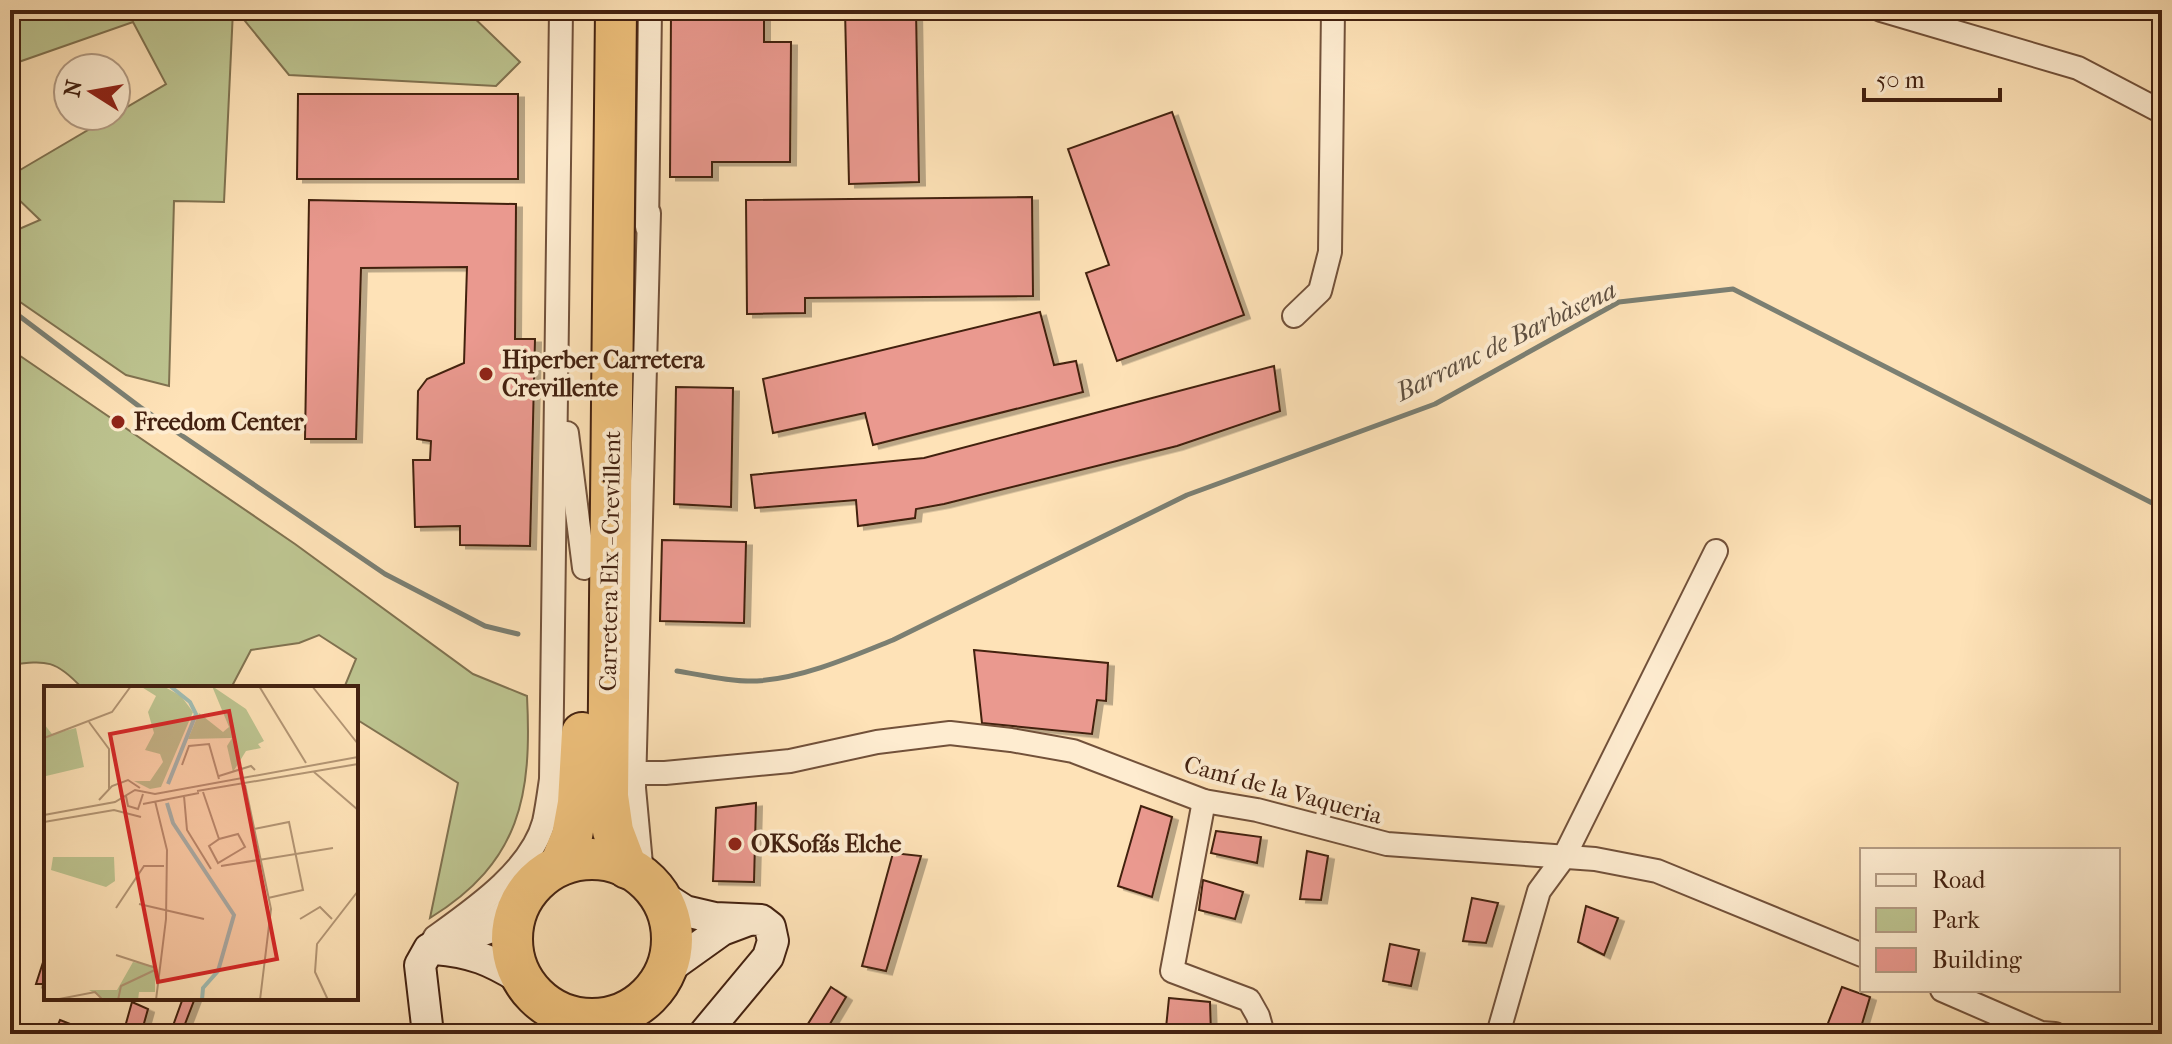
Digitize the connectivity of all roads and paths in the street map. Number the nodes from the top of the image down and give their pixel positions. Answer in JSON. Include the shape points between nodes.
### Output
{"nodes":[{"id":1,"x":561,"y":10,"type":"edge"},
{"id":2,"x":591,"y":10,"type":"edge"},
{"id":3,"x":616,"y":10,"type":"edge"},
{"id":4,"x":650,"y":10,"type":"edge"},
{"id":5,"x":1333,"y":10,"type":"edge"},
{"id":6,"x":1881,"y":10,"type":"edge"},
{"id":7,"x":2162,"y":112,"type":"edge"},
{"id":8,"x":649,"y":213,"type":"junction"},
{"id":9,"x":1294,"y":316,"type":"dead end"},
{"id":10,"x":557,"y":349,"type":"junction"},
{"id":11,"x":611,"y":466,"type":"junction"},
{"id":12,"x":1716,"y":551,"type":"dead end"},
{"id":13,"x":584,"y":568,"type":"junction"},
{"id":14,"x":635,"y":773,"type":"junction"},
{"id":15,"x":1204,"y":801,"type":"junction"},
{"id":16,"x":1564,"y":857,"type":"junction"},
{"id":17,"x":560,"y":865,"type":"junction"},
{"id":18,"x":643,"y":879,"type":"junction"},
{"id":19,"x":520,"y":904,"type":"junction"},
{"id":20,"x":751,"y":919,"type":"junction"},
{"id":21,"x":429,"y":949,"type":"junction"},
{"id":22,"x":1860,"y":954,"type":"edge"},
{"id":23,"x":666,"y":970,"type":"junction"},
{"id":24,"x":523,"y":980,"type":"junction"},
{"id":25,"x":1947,"y":992,"type":"edge"},
{"id":26,"x":556,"y":1021,"type":"edge"},
{"id":27,"x":622,"y":1023,"type":"edge"},
{"id":28,"x":428,"y":1034,"type":"edge"},
{"id":29,"x":704,"y":1034,"type":"edge"},
{"id":30,"x":1263,"y":1034,"type":"edge"},
{"id":31,"x":1498,"y":1034,"type":"edge"},
{"id":32,"x":2052,"y":1034,"type":"edge"}],
"edges":[{"from":1,"to":10,"type":"street"},
{"from":2,"to":13,"type":"highway","name":"Carretera Elx - Crevillent"},
{"from":3,"to":11,"type":"highway","name":"Carretera Elx - Crevillent"},
{"from":4,"to":8,"type":"street"},
{"from":5,"to":9,"type":"street","via":[[1330,252],[1320,291]]},
{"from":6,"to":7,"type":"street","via":[[2078,68]]},
{"from":8,"to":11,"type":"street"},
{"from":8,"to":14,"type":"street"},
{"from":10,"to":13,"type":"street"},
{"from":10,"to":21,"type":"street","via":[[551,779],[543,824],[507,878],[435,937]]},
{"from":11,"to":18,"type":"highway","name":"Carretera Elx - Crevillent","via":[[608,796],[613,831]]},
{"from":12,"to":16,"type":"street"},
{"from":13,"to":17,"type":"highway","name":"Carretera Elx - Crevillent","via":[[578,803]]},
{"from":14,"to":15,"type":"street","name":"Camí de la Vaqueria","via":[[790,761],[950,733],[1073,751]]},
{"from":14,"to":18,"type":"street"},
{"from":15,"to":16,"type":"street","name":"Camí de la Vaqueria","via":[[1387,844]]},
{"from":15,"to":30,"type":"street","via":[[1172,971],[1249,1000]]},
{"from":16,"to":22,"type":"street","name":"Camí de la Vaqueria","via":[[1657,871]]},
{"from":16,"to":31,"type":"street","via":[[1539,891]]},
{"from":17,"to":18,"type":"highway","via":[[585,859],[615,862]]},
{"from":17,"to":19,"type":"highway","via":[[537,881]]},
{"from":18,"to":20,"type":"street","via":[[685,911]]},
{"from":18,"to":23,"type":"highway","via":[[673,931]]},
{"from":19,"to":21,"type":"street","via":[[491,927]]},
{"from":19,"to":24,"type":"highway","via":[[513,926],[514,959]]},
{"from":20,"to":23,"type":"street","via":[[722,930]]},
{"from":20,"to":29,"type":"street","via":[[770,927],[768,957]]},
{"from":21,"to":24,"type":"street","via":[[464,952]]},
{"from":21,"to":28,"type":"street","via":[[420,965]]},
{"from":23,"to":27,"type":"highway"},
{"from":24,"to":26,"type":"highway"},
{"from":25,"to":32,"type":"street"},
{"from":26,"to":27,"type":"highway","via":[[567,1016],[617,1016]]}]}
